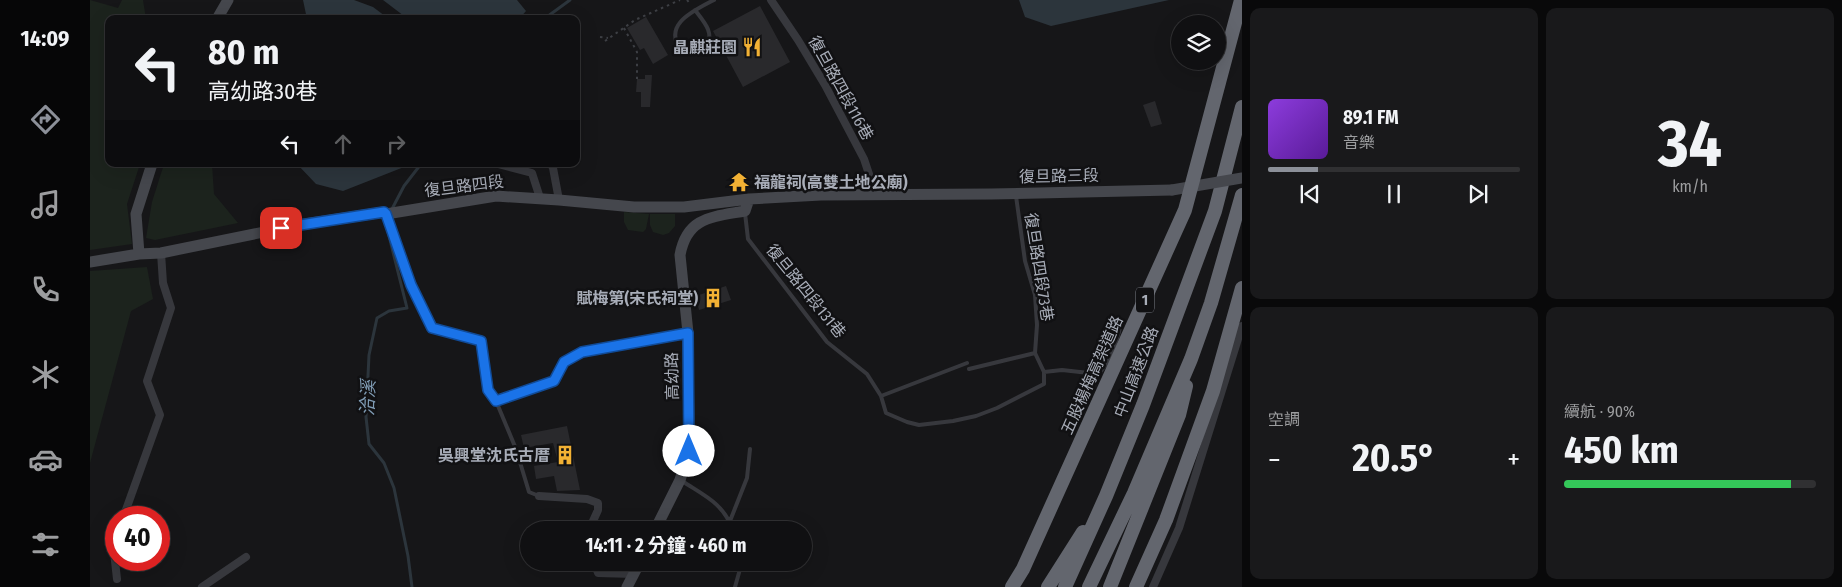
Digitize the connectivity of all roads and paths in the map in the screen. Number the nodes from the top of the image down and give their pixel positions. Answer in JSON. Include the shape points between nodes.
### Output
{"nodes":[{"id":1,"x":227,"y":0,"type":"edge"},
{"id":2,"x":680,"y":0,"type":"edge"},
{"id":3,"x":714,"y":0,"type":"edge"},
{"id":4,"x":771,"y":0,"type":"edge"},
{"id":5,"x":1241,"y":0,"type":"edge"},
{"id":6,"x":695,"y":10,"type":"junction"},
{"id":7,"x":219,"y":15,"type":"edge"},
{"id":8,"x":624,"y":28,"type":"junction"},
{"id":9,"x":600,"y":37,"type":"dead end"},
{"id":10,"x":609,"y":38,"type":"junction"},
{"id":11,"x":605,"y":41,"type":"dead end"},
{"id":12,"x":637,"y":79,"type":"dead end"},
{"id":13,"x":1242,"y":107,"type":"edge"},
{"id":14,"x":151,"y":167,"type":"edge"},
{"id":15,"x":509,"y":167,"type":"edge"},
{"id":16,"x":552,"y":167,"type":"edge"},
{"id":17,"x":1242,"y":178,"type":"edge"},
{"id":18,"x":1016,"y":193,"type":"junction"},
{"id":19,"x":876,"y":195,"type":"junction"},
{"id":20,"x":1242,"y":195,"type":"edge"},
{"id":21,"x":540,"y":198,"type":"junction"},
{"id":22,"x":749,"y":199,"type":"junction"},
{"id":23,"x":559,"y":200,"type":"junction"},
{"id":24,"x":745,"y":211,"type":"junction"},
{"id":25,"x":385,"y":213,"type":"junction"},
{"id":26,"x":160,"y":253,"type":"junction"},
{"id":27,"x":139,"y":254,"type":"junction"},
{"id":28,"x":90,"y":262,"type":"edge"},
{"id":29,"x":1242,"y":288,"type":"edge"},
{"id":30,"x":1242,"y":326,"type":"edge"},
{"id":31,"x":1120,"y":327,"type":"dead end"},
{"id":32,"x":688,"y":333,"type":"junction"},
{"id":33,"x":1035,"y":353,"type":"junction"},
{"id":34,"x":1191,"y":359,"type":"junction"},
{"id":35,"x":967,"y":363,"type":"dead end"},
{"id":36,"x":969,"y":369,"type":"dead end"},
{"id":37,"x":1044,"y":372,"type":"junction"},
{"id":38,"x":881,"y":396,"type":"junction"},
{"id":39,"x":496,"y":401,"type":"junction"},
{"id":40,"x":750,"y":449,"type":"dead end"},
{"id":41,"x":680,"y":480,"type":"junction"},
{"id":42,"x":539,"y":496,"type":"joint"},
{"id":43,"x":1106,"y":496,"type":"junction"},
{"id":44,"x":127,"y":506,"type":"edge"},
{"id":45,"x":730,"y":520,"type":"joint"},
{"id":46,"x":593,"y":521,"type":"edge"},
{"id":47,"x":660,"y":521,"type":"edge"},
{"id":48,"x":246,"y":556,"type":"dead end"},
{"id":49,"x":116,"y":571,"type":"edge"},
{"id":50,"x":597,"y":571,"type":"edge"},
{"id":51,"x":636,"y":571,"type":"edge"},
{"id":52,"x":739,"y":571,"type":"edge"},
{"id":53,"x":634,"y":574,"type":"junction"},
{"id":54,"x":117,"y":579,"type":"dead end"},
{"id":55,"x":202,"y":587,"type":"edge"},
{"id":56,"x":628,"y":587,"type":"edge"},
{"id":57,"x":735,"y":587,"type":"edge"},
{"id":58,"x":1012,"y":587,"type":"edge"},
{"id":59,"x":1048,"y":587,"type":"edge"},
{"id":60,"x":1065,"y":587,"type":"edge"},
{"id":61,"x":1089,"y":587,"type":"edge"},
{"id":62,"x":1110,"y":587,"type":"edge"},
{"id":63,"x":1136,"y":587,"type":"edge"},
{"id":64,"x":1153,"y":587,"type":"edge"}],
"edges":[{"from":1,"to":7,"type":"street"},
{"from":2,"to":8,"type":"path","via":[[634,20]]},
{"from":3,"to":6,"type":"lane"},
{"from":4,"to":19,"type":"street","name":"復旦路四段116巷","via":[[825,85],[864,159]]},
{"from":5,"to":58,"type":"highway","name":"五股楊梅高架道路","number":"1","bridge":true,"via":[[1185,210]]},
{"from":6,"to":6,"type":"lane","via":[[707,25],[711,40],[700,52],[682,52],[674,35],[678,25]]},
{"from":8,"to":10,"type":"path"},
{"from":8,"to":12,"type":"path","via":[[637,52]]},
{"from":9,"to":10,"type":"path"},
{"from":10,"to":11,"type":"path"},
{"from":13,"to":43,"type":"highway","name":"中山高速公路","number":"1","via":[[1215,211]]},
{"from":14,"to":27,"type":"street","via":[[136,214]]},
{"from":15,"to":21,"type":"street","via":[[532,173]]},
{"from":16,"to":23,"type":"street"},
{"from":17,"to":18,"type":"street","name":"復旦路三段","bridge":true,"via":[[1172,190]]},
{"from":18,"to":19,"type":"street","name":"復旦路三段"},
{"from":18,"to":33,"type":"lane","name":"復旦路四段73巷","via":[[1024,261],[1034,295]]},
{"from":19,"to":22,"type":"street","name":"復旦路四段"},
{"from":20,"to":34,"type":"highway"},
{"from":21,"to":23,"type":"street","name":"復旦路四段"},
{"from":21,"to":25,"type":"street","name":"復旦路四段","via":[[496,196]]},
{"from":22,"to":23,"type":"street","name":"復旦路四段","via":[[684,207]]},
{"from":22,"to":24,"type":"street"},
{"from":24,"to":32,"type":"street","name":"高幼路","via":[[707,218],[692,227],[684,238],[680,255]]},
{"from":24,"to":38,"type":"lane","name":"復旦路四段131巷","via":[[748,240],[827,342],[867,374]]},
{"from":25,"to":26,"type":"street","name":"復旦路四段","via":[[298,225]]},
{"from":25,"to":39,"type":"lane","via":[[411,285],[432,328],[481,341],[488,390]]},
{"from":26,"to":27,"type":"street","name":"復旦路四段"},
{"from":26,"to":44,"type":"street","via":[[163,283],[171,308],[147,381],[160,415]]},
{"from":27,"to":28,"type":"street","name":"復旦路四段"},
{"from":29,"to":63,"type":"highway","via":[[1213,391],[1166,520]]},
{"from":30,"to":64,"type":"street","via":[[1179,528]]},
{"from":31,"to":37,"type":"lane","via":[[1100,373]]},
{"from":32,"to":39,"type":"lane","via":[[582,352],[564,362],[554,381]]},
{"from":32,"to":41,"type":"street","name":"高幼路","via":[[689,451]]},
{"from":33,"to":36,"type":"lane"},
{"from":33,"to":37,"type":"lane","name":"復旦路四段73巷"},
{"from":34,"to":61,"type":"highway","via":[[1134,493]]},
{"from":34,"to":62,"type":"highway","via":[[1179,415]]},
{"from":35,"to":38,"type":"lane"},
{"from":37,"to":38,"type":"lane","name":"復旦路四段131巷","via":[[1044,384],[997,408],[953,421],[907,422],[886,413]]},
{"from":39,"to":42,"type":"lane","via":[[530,492]]},
{"from":40,"to":45,"type":"lane","via":[[747,478]]},
{"from":41,"to":45,"type":"lane","via":[[720,506]]},
{"from":41,"to":47,"type":"street","name":"高幼路"},
{"from":42,"to":46,"type":"street","via":[[587,499],[598,503]]},
{"from":43,"to":59,"type":"highway"},
{"from":43,"to":60,"type":"highway","name":"中山高速公路","number":"1"},
{"from":48,"to":55,"type":"street"},
{"from":49,"to":54,"type":"street"},
{"from":50,"to":53,"type":"street"},
{"from":51,"to":53,"type":"street"},
{"from":52,"to":57,"type":"lane"},
{"from":53,"to":56,"type":"street"}]}
